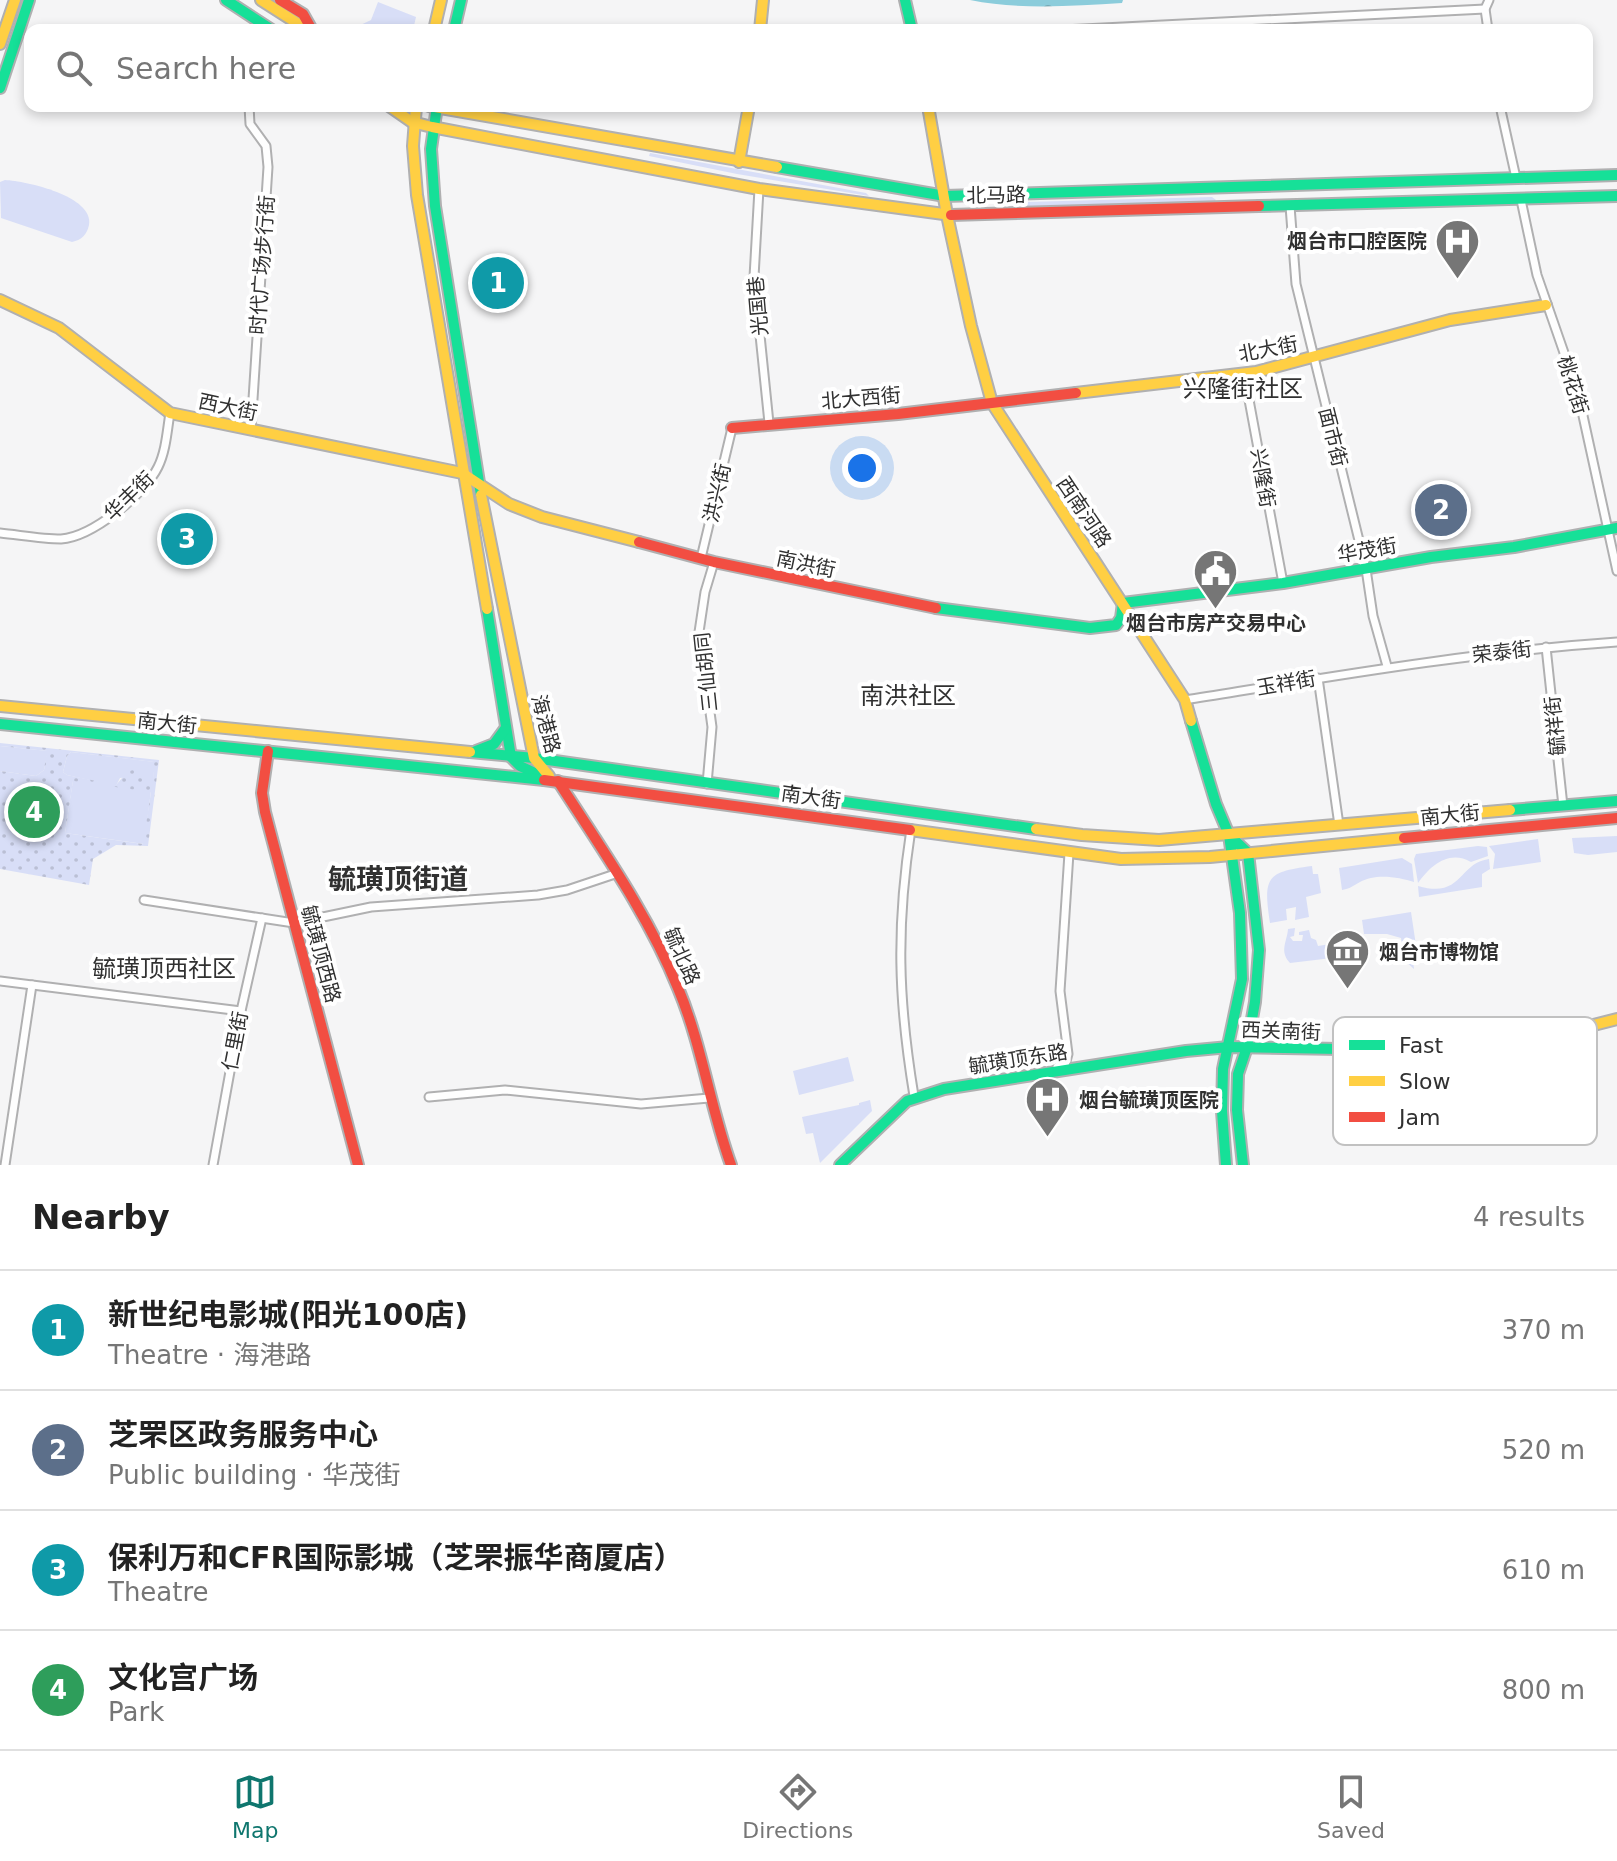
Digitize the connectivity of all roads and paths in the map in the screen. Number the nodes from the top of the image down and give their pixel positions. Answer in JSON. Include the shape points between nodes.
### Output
{"nodes":[{"id":1,"x":15,"y":0,"type":"edge"},
{"id":2,"x":29,"y":0,"type":"edge"},
{"id":3,"x":226,"y":0,"type":"edge"},
{"id":4,"x":261,"y":0,"type":"edge"},
{"id":5,"x":280,"y":0,"type":"edge"},
{"id":6,"x":441,"y":0,"type":"edge"},
{"id":7,"x":461,"y":0,"type":"edge"},
{"id":8,"x":763,"y":0,"type":"edge"},
{"id":9,"x":905,"y":0,"type":"edge"},
{"id":10,"x":1487,"y":3,"type":"edge"},
{"id":11,"x":263,"y":24,"type":"edge"},
{"id":12,"x":300,"y":24,"type":"edge"},
{"id":13,"x":307,"y":24,"type":"edge"},
{"id":14,"x":435,"y":24,"type":"edge"},
{"id":15,"x":455,"y":24,"type":"edge"},
{"id":16,"x":761,"y":24,"type":"edge"},
{"id":17,"x":911,"y":24,"type":"edge"},
{"id":18,"x":1157,"y":24,"type":"edge"},
{"id":19,"x":1488,"y":24,"type":"edge"},
{"id":20,"x":0,"y":44,"type":"edge"},
{"id":21,"x":0,"y":88,"type":"edge"},
{"id":22,"x":249,"y":112,"type":"edge"},
{"id":23,"x":398,"y":112,"type":"edge"},
{"id":24,"x":414,"y":112,"type":"edge"},
{"id":25,"x":434,"y":112,"type":"edge"},
{"id":26,"x":462,"y":112,"type":"edge"},
{"id":27,"x":748,"y":112,"type":"edge"},
{"id":28,"x":929,"y":112,"type":"edge"},
{"id":29,"x":1501,"y":112,"type":"edge"},
{"id":30,"x":412,"y":122,"type":"junction"},
{"id":31,"x":432,"y":127,"type":"junction"},
{"id":32,"x":739,"y":162,"type":"junction"},
{"id":33,"x":1617,"y":175,"type":"edge"},
{"id":34,"x":1516,"y":178,"type":"junction"},
{"id":35,"x":759,"y":189,"type":"junction"},
{"id":36,"x":945,"y":196,"type":"junction"},
{"id":37,"x":1617,"y":196,"type":"edge"},
{"id":38,"x":1521,"y":200,"type":"junction"},
{"id":39,"x":1290,"y":206,"type":"junction"},
{"id":40,"x":947,"y":215,"type":"junction"},
{"id":41,"x":0,"y":300,"type":"edge"},
{"id":42,"x":1546,"y":305,"type":"junction"},
{"id":43,"x":1314,"y":358,"type":"junction"},
{"id":44,"x":1244,"y":373,"type":"junction"},
{"id":45,"x":992,"y":403,"type":"junction"},
{"id":46,"x":170,"y":413,"type":"junction"},
{"id":47,"x":769,"y":423,"type":"junction"},
{"id":48,"x":732,"y":428,"type":"joint"},
{"id":49,"x":251,"y":430,"type":"junction"},
{"id":50,"x":462,"y":473,"type":"junction"},
{"id":51,"x":479,"y":482,"type":"junction"},
{"id":52,"x":1613,"y":530,"type":"edge"},
{"id":53,"x":0,"y":533,"type":"edge"},
{"id":54,"x":701,"y":558,"type":"junction"},
{"id":55,"x":714,"y":562,"type":"junction"},
{"id":56,"x":1366,"y":569,"type":"junction"},
{"id":57,"x":1617,"y":571,"type":"edge"},
{"id":58,"x":1283,"y":583,"type":"junction"},
{"id":59,"x":1123,"y":603,"type":"junction"},
{"id":60,"x":1617,"y":642,"type":"edge"},
{"id":61,"x":1546,"y":647,"type":"junction"},
{"id":62,"x":1387,"y":666,"type":"junction"},
{"id":63,"x":1318,"y":678,"type":"junction"},
{"id":64,"x":1185,"y":700,"type":"junction"},
{"id":65,"x":0,"y":706,"type":"edge"},
{"id":66,"x":506,"y":723,"type":"junction"},
{"id":67,"x":0,"y":724,"type":"edge"},
{"id":68,"x":268,"y":751,"type":"junction"},
{"id":69,"x":470,"y":752,"type":"junction"},
{"id":70,"x":511,"y":757,"type":"junction"},
{"id":71,"x":534,"y":758,"type":"junction"},
{"id":72,"x":558,"y":781,"type":"junction"},
{"id":73,"x":707,"y":784,"type":"junction"},
{"id":74,"x":1617,"y":801,"type":"edge"},
{"id":75,"x":1563,"y":806,"type":"junction"},
{"id":76,"x":1617,"y":818,"type":"edge"},
{"id":77,"x":1339,"y":825,"type":"junction"},
{"id":78,"x":911,"y":829,"type":"junction"},
{"id":79,"x":1229,"y":835,"type":"junction"},
{"id":80,"x":1069,"y":853,"type":"junction"},
{"id":81,"x":1248,"y":853,"type":"junction"},
{"id":82,"x":1233,"y":854,"type":"junction"},
{"id":83,"x":618,"y":873,"type":"junction"},
{"id":84,"x":144,"y":900,"type":"dead end"},
{"id":85,"x":262,"y":918,"type":"junction"},
{"id":86,"x":294,"y":923,"type":"junction"},
{"id":87,"x":0,"y":981,"type":"edge"},
{"id":88,"x":32,"y":985,"type":"junction"},
{"id":89,"x":241,"y":1011,"type":"junction"},
{"id":90,"x":1617,"y":1019,"type":"edge"},
{"id":91,"x":1597,"y":1024,"type":"edge"},
{"id":92,"x":1229,"y":1047,"type":"junction"},
{"id":93,"x":1247,"y":1047,"type":"junction"},
{"id":94,"x":1333,"y":1051,"type":"edge"},
{"id":95,"x":997,"y":1081,"type":"junction"},
{"id":96,"x":914,"y":1096,"type":"junction"},
{"id":97,"x":429,"y":1097,"type":"dead end"},
{"id":98,"x":709,"y":1098,"type":"junction"},
{"id":99,"x":5,"y":1165,"type":"edge"},
{"id":100,"x":213,"y":1165,"type":"edge"},
{"id":101,"x":358,"y":1165,"type":"edge"},
{"id":102,"x":731,"y":1165,"type":"edge"},
{"id":103,"x":840,"y":1165,"type":"edge"},
{"id":104,"x":1226,"y":1165,"type":"edge"},
{"id":105,"x":1243,"y":1165,"type":"edge"}],
"edges":[{"from":1,"to":20,"type":"main road"},
{"from":2,"to":21,"type":"main road"},
{"from":3,"to":11,"type":"main road"},
{"from":4,"to":12,"type":"main road"},
{"from":5,"to":13,"type":"main road","via":[[303,14]]},
{"from":6,"to":14,"type":"main road"},
{"from":7,"to":15,"type":"main road"},
{"from":8,"to":16,"type":"main road"},
{"from":9,"to":17,"type":"main road"},
{"from":10,"to":18,"type":"street"},
{"from":10,"to":19,"type":"street"},
{"from":22,"to":49,"type":"street","name":"时代广场步行街","via":[[250,124],[266,146],[268,167]]},
{"from":23,"to":30,"type":"main road","name":"北马路"},
{"from":24,"to":30,"type":"main road","name":"海港路"},
{"from":25,"to":31,"type":"main road","name":"海港路"},
{"from":26,"to":32,"type":"main road","name":"北马路"},
{"from":27,"to":32,"type":"main road"},
{"from":28,"to":36,"type":"main road","name":"西南河路"},
{"from":29,"to":34,"type":"street"},
{"from":30,"to":31,"type":"main road","name":"北马路"},
{"from":30,"to":50,"type":"main road","name":"海港路"},
{"from":31,"to":35,"type":"main road","name":"北马路"},
{"from":31,"to":51,"type":"main road","name":"海港路","via":[[437,219]]},
{"from":32,"to":36,"type":"main road","name":"北马路"},
{"from":33,"to":34,"type":"main road","name":"北马路"},
{"from":34,"to":36,"type":"main road","name":"北马路"},
{"from":35,"to":40,"type":"main road","name":"北马路"},
{"from":35,"to":47,"type":"street","name":"光国巷","via":[[754,277]]},
{"from":36,"to":40,"type":"main road","name":"西南河路"},
{"from":37,"to":38,"type":"main road","name":"北马路"},
{"from":38,"to":39,"type":"main road","name":"北马路"},
{"from":38,"to":42,"type":"street","name":"桃花街"},
{"from":39,"to":40,"type":"main road","name":"北马路"},
{"from":39,"to":43,"type":"street","name":"面市街","via":[[1296,284]]},
{"from":40,"to":45,"type":"main road","name":"西南河路"},
{"from":41,"to":46,"type":"main road","name":"西大街","via":[[59,328]]},
{"from":42,"to":43,"type":"main road","name":"北大街","via":[[1450,320]]},
{"from":42,"to":52,"type":"street","name":"桃花街","via":[[1578,393]]},
{"from":43,"to":44,"type":"main road","name":"北大街"},
{"from":43,"to":56,"type":"street","name":"面市街"},
{"from":44,"to":45,"type":"main road","name":"北大街"},
{"from":44,"to":58,"type":"street","name":"兴隆街"},
{"from":45,"to":47,"type":"main road","name":"北大西街"},
{"from":45,"to":59,"type":"main road","name":"西南河路"},
{"from":46,"to":49,"type":"main road","name":"西大街"},
{"from":46,"to":53,"type":"street","name":"华丰街","via":[[158,468],[102,523],[61,539]]},
{"from":47,"to":48,"type":"main road","name":"北大西街"},
{"from":48,"to":54,"type":"street","name":"洪兴街"},
{"from":49,"to":50,"type":"main road","name":"西大街"},
{"from":50,"to":51,"type":"main road","name":"西大街"},
{"from":50,"to":66,"type":"main road","name":"海港路"},
{"from":51,"to":54,"type":"main road","name":"南洪街","via":[[509,504],[542,517]]},
{"from":51,"to":71,"type":"main road","name":"海港路"},
{"from":52,"to":56,"type":"main road","name":"华茂街"},
{"from":52,"to":57,"type":"street","name":"桃花街"},
{"from":54,"to":55,"type":"main road","name":"南洪街"},
{"from":55,"to":59,"type":"main road","name":"南洪街","via":[[909,604],[1090,628],[1116,625]]},
{"from":55,"to":73,"type":"street","name":"三仙胡同","via":[[699,632],[712,727]]},
{"from":56,"to":58,"type":"main road","name":"华茂街"},
{"from":56,"to":62,"type":"street","name":"面市街"},
{"from":58,"to":59,"type":"main road","name":"华茂街"},
{"from":59,"to":64,"type":"main road","name":"西南河路"},
{"from":60,"to":61,"type":"street","name":"荣泰街"},
{"from":61,"to":62,"type":"street","name":"荣泰街"},
{"from":61,"to":75,"type":"street","name":"毓祥街"},
{"from":62,"to":63,"type":"street","name":"玉祥街"},
{"from":63,"to":64,"type":"street","name":"玉祥街"},
{"from":63,"to":77,"type":"street"},
{"from":64,"to":79,"type":"main road","name":"西南河路"},
{"from":65,"to":69,"type":"main road","name":"南大街"},
{"from":66,"to":69,"type":"main road","via":[[499,741]]},
{"from":66,"to":70,"type":"main road","name":"海港路"},
{"from":67,"to":68,"type":"main road","name":"南大街"},
{"from":68,"to":72,"type":"main road","name":"南大街"},
{"from":68,"to":86,"type":"main road","name":"毓璜顶西路","via":[[262,793]]},
{"from":69,"to":70,"type":"main road","name":"南大街"},
{"from":70,"to":71,"type":"main road","name":"南大街"},
{"from":70,"to":72,"type":"main road","name":"海港路","via":[[533,774]]},
{"from":71,"to":72,"type":"main road","name":"海港路"},
{"from":71,"to":73,"type":"main road","name":"南大街"},
{"from":72,"to":78,"type":"main road","name":"南大街"},
{"from":72,"to":83,"type":"main road","name":"毓北路"},
{"from":73,"to":79,"type":"main road","name":"南大街","via":[[1082,835],[1159,840]]},
{"from":74,"to":75,"type":"main road","name":"南大街"},
{"from":75,"to":77,"type":"main road","name":"南大街"},
{"from":76,"to":81,"type":"main road","name":"南大街"},
{"from":77,"to":79,"type":"main road","name":"南大街"},
{"from":78,"to":80,"type":"main road","name":"南大街"},
{"from":78,"to":96,"type":"street","via":[[899,970]]},
{"from":79,"to":81,"type":"main road","name":"西南河路"},
{"from":79,"to":82,"type":"main road","name":"西南河路"},
{"from":80,"to":82,"type":"main road","name":"南大街","via":[[1155,860]]},
{"from":80,"to":95,"type":"street","via":[[1060,991],[1067,1062]]},
{"from":81,"to":82,"type":"main road","name":"南大街"},
{"from":81,"to":93,"type":"main road","via":[[1259,950]]},
{"from":82,"to":92,"type":"main road","name":"西南河路","via":[[1242,979]]},
{"from":83,"to":86,"type":"street","via":[[538,895],[371,907]]},
{"from":83,"to":98,"type":"main road","name":"毓北路","via":[[679,990]]},
{"from":84,"to":85,"type":"street"},
{"from":85,"to":86,"type":"street"},
{"from":85,"to":89,"type":"street","name":"仁里街"},
{"from":86,"to":101,"type":"main road","name":"毓璜顶西路"},
{"from":87,"to":88,"type":"street"},
{"from":88,"to":89,"type":"street"},
{"from":88,"to":99,"type":"street"},
{"from":89,"to":100,"type":"street","name":"仁里街"},
{"from":90,"to":91,"type":"main road","name":"西关南街"},
{"from":92,"to":93,"type":"main road","name":"西关南街"},
{"from":92,"to":95,"type":"main road","name":"毓璜顶东路"},
{"from":92,"to":104,"type":"main road","name":"西南河路","via":[[1222,1091]]},
{"from":93,"to":94,"type":"main road","name":"西关南街"},
{"from":93,"to":105,"type":"main road","via":[[1238,1074]]},
{"from":95,"to":96,"type":"main road","name":"毓璜顶东路"},
{"from":96,"to":103,"type":"main road","name":"毓璜顶东路"},
{"from":97,"to":98,"type":"street","via":[[505,1090],[641,1104]]},
{"from":98,"to":102,"type":"main road","name":"毓北路"}]}
